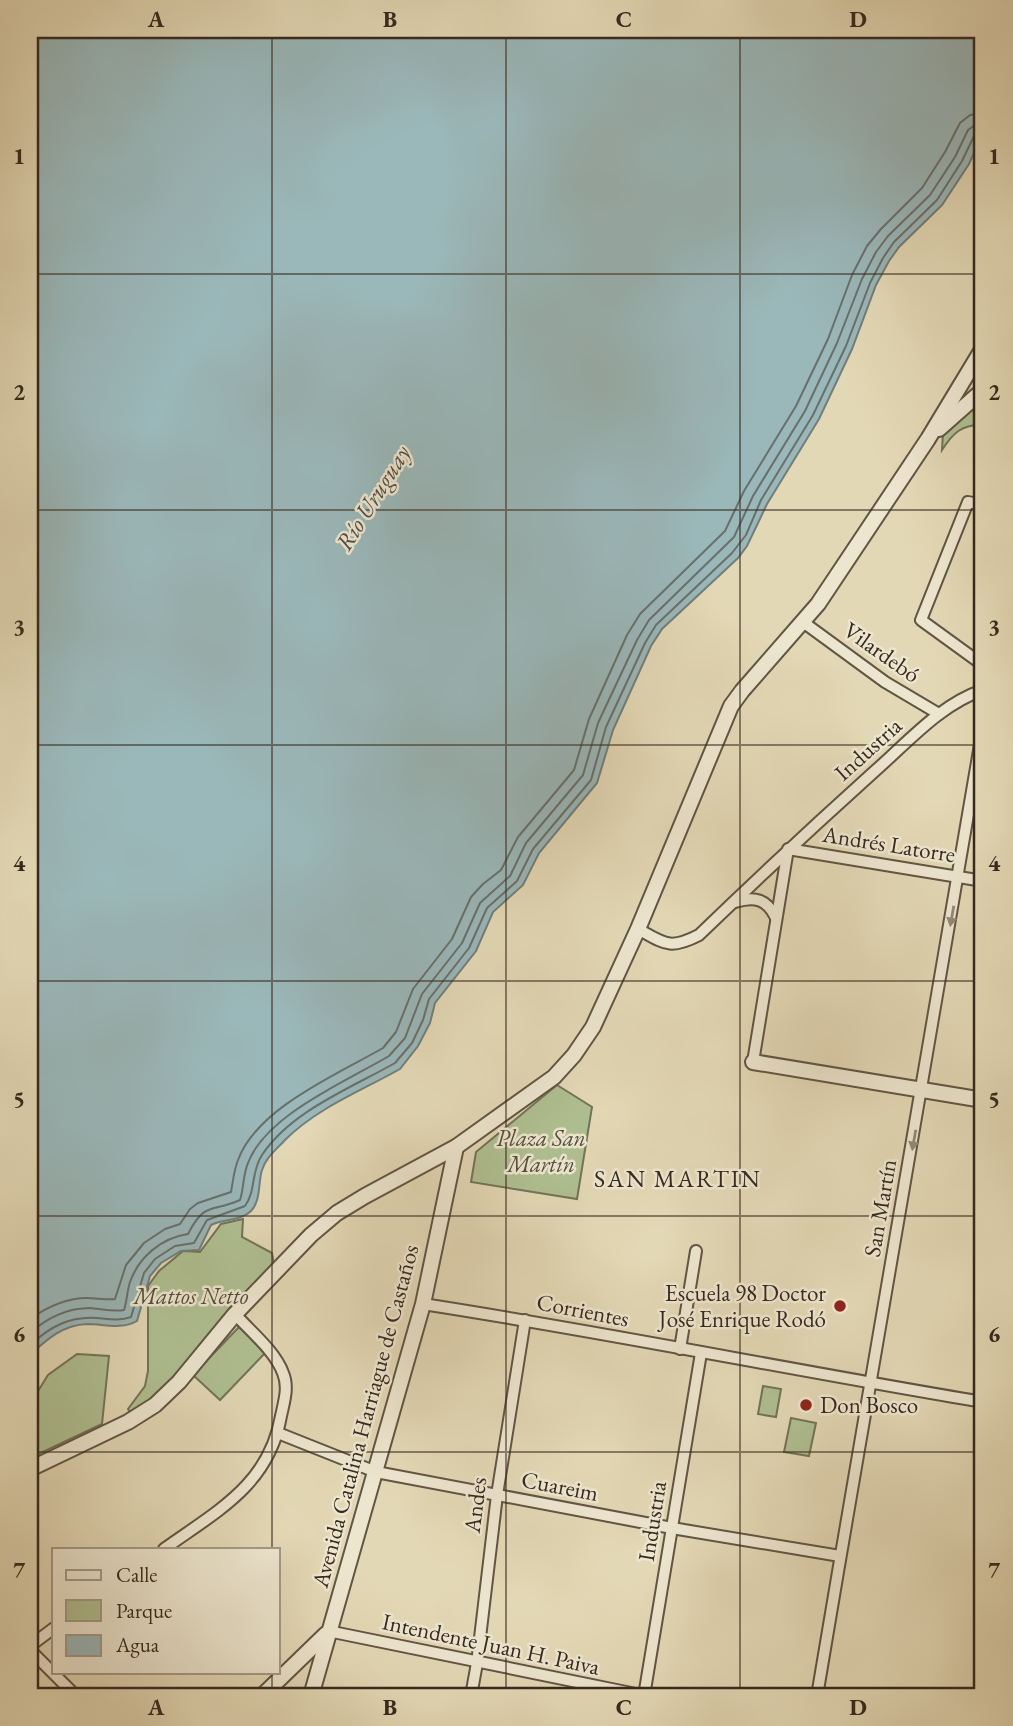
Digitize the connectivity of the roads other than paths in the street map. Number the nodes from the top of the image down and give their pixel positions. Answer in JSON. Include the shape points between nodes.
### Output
{"nodes":[{"id":1,"x":983,"y":348,"type":"edge"},
{"id":2,"x":983,"y":363,"type":"edge"},
{"id":3,"x":956,"y":392,"type":"junction"},
{"id":4,"x":983,"y":393,"type":"edge"},
{"id":5,"x":928,"y":439,"type":"junction"},
{"id":6,"x":983,"y":505,"type":"edge"},
{"id":7,"x":803,"y":622,"type":"junction"},
{"id":8,"x":983,"y":666,"type":"edge"},
{"id":9,"x":983,"y":690,"type":"edge"},
{"id":10,"x":939,"y":714,"type":"junction"},
{"id":11,"x":983,"y":727,"type":"edge"},
{"id":12,"x":788,"y":849,"type":"junction"},
{"id":13,"x":959,"y":877,"type":"junction"},
{"id":14,"x":983,"y":881,"type":"edge"},
{"id":15,"x":733,"y":903,"type":"junction"},
{"id":16,"x":776,"y":918,"type":"junction"},
{"id":17,"x":638,"y":929,"type":"junction"},
{"id":18,"x":753,"y":1062,"type":"joint"},
{"id":19,"x":923,"y":1090,"type":"junction"},
{"id":20,"x":983,"y":1100,"type":"edge"},
{"id":21,"x":456,"y":1147,"type":"junction"},
{"id":22,"x":696,"y":1251,"type":"dead end"},
{"id":23,"x":424,"y":1304,"type":"junction"},
{"id":24,"x":235,"y":1314,"type":"junction"},
{"id":25,"x":525,"y":1320,"type":"junction"},
{"id":26,"x":680,"y":1349,"type":"junction"},
{"id":27,"x":701,"y":1353,"type":"junction"},
{"id":28,"x":869,"y":1383,"type":"junction"},
{"id":29,"x":983,"y":1402,"type":"edge"},
{"id":30,"x":278,"y":1433,"type":"junction"},
{"id":31,"x":30,"y":1469,"type":"edge"},
{"id":32,"x":376,"y":1472,"type":"junction"},
{"id":33,"x":497,"y":1495,"type":"junction"},
{"id":34,"x":672,"y":1528,"type":"junction"},
{"id":35,"x":167,"y":1548,"type":"edge"},
{"id":36,"x":840,"y":1556,"type":"junction"},
{"id":37,"x":52,"y":1630,"type":"edge"},
{"id":38,"x":328,"y":1631,"type":"junction"},
{"id":39,"x":30,"y":1648,"type":"edge"},
{"id":40,"x":477,"y":1663,"type":"junction"},
{"id":41,"x":52,"y":1671,"type":"edge"},
{"id":42,"x":55,"y":1674,"type":"edge"},
{"id":43,"x":76,"y":1696,"type":"edge"},
{"id":44,"x":262,"y":1696,"type":"edge"},
{"id":45,"x":311,"y":1696,"type":"edge"},
{"id":46,"x":471,"y":1696,"type":"edge"},
{"id":47,"x":644,"y":1696,"type":"edge"},
{"id":48,"x":817,"y":1696,"type":"edge"}],
"edges":[{"from":1,"to":3,"type":"street"},
{"from":2,"to":3,"type":"street"},
{"from":3,"to":5,"type":"street"},
{"from":4,"to":5,"type":"street"},
{"from":5,"to":7,"type":"street"},
{"from":6,"to":8,"type":"street","via":[[968,502],[921,620]]},
{"from":7,"to":10,"type":"street","name":"Vilardebó","via":[[885,682]]},
{"from":7,"to":17,"type":"street","via":[[731,706]]},
{"from":9,"to":10,"type":"street","name":"Industria"},
{"from":10,"to":12,"type":"street","name":"Industria"},
{"from":11,"to":13,"type":"street","name":"San Martín"},
{"from":12,"to":13,"type":"street","name":"Andrés Latorre"},
{"from":12,"to":15,"type":"street","name":"Industria"},
{"from":12,"to":16,"type":"street"},
{"from":13,"to":14,"type":"street","name":"Andrés Latorre"},
{"from":13,"to":19,"type":"street","name":"San Martín","one_way":true},
{"from":15,"to":16,"type":"street","via":[[759,899],[771,907]]},
{"from":15,"to":17,"type":"street","name":"Industria","via":[[699,935],[681,944],[664,944]]},
{"from":16,"to":18,"type":"street"},
{"from":17,"to":21,"type":"street","via":[[593,1027],[575,1055],[532,1095]]},
{"from":18,"to":19,"type":"street"},
{"from":19,"to":20,"type":"street"},
{"from":19,"to":28,"type":"street","name":"San Martín","one_way":true},
{"from":21,"to":23,"type":"street","name":"Avenida Catalina Harriague de Castaños"},
{"from":21,"to":24,"type":"street","via":[[337,1213]]},
{"from":22,"to":26,"type":"street"},
{"from":23,"to":25,"type":"street","name":"Corrientes"},
{"from":23,"to":32,"type":"street","name":"Avenida Catalina Harriague de Castaños"},
{"from":24,"to":30,"type":"street","via":[[284,1374],[286,1390]]},
{"from":24,"to":31,"type":"street","via":[[180,1382],[155,1405]]},
{"from":25,"to":26,"type":"street","name":"Corrientes"},
{"from":25,"to":33,"type":"street","name":"Andes"},
{"from":26,"to":27,"type":"street","name":"Corrientes"},
{"from":27,"to":28,"type":"street","name":"Corrientes"},
{"from":27,"to":34,"type":"street","name":"Industria"},
{"from":28,"to":29,"type":"street","name":"Corrientes"},
{"from":28,"to":36,"type":"street","name":"San Martín"},
{"from":30,"to":32,"type":"street","name":"Cuareim"},
{"from":30,"to":35,"type":"street","via":[[269,1456],[246,1487]]},
{"from":32,"to":33,"type":"street","name":"Cuareim"},
{"from":32,"to":38,"type":"street","name":"Avenida Catalina Harriague de Castaños"},
{"from":33,"to":34,"type":"street","name":"Cuareim"},
{"from":33,"to":40,"type":"street","name":"Andes"},
{"from":34,"to":36,"type":"street","name":"Cuareim"},
{"from":34,"to":47,"type":"street","name":"Industria"},
{"from":36,"to":48,"type":"street","name":"San Martín"},
{"from":37,"to":39,"type":"street"},
{"from":38,"to":40,"type":"street","name":"Intendente Juan H. Paiva"},
{"from":38,"to":44,"type":"street"},
{"from":38,"to":45,"type":"street","name":"Avenida Catalina Harriague de Castaños"},
{"from":39,"to":41,"type":"street"},
{"from":40,"to":46,"type":"street","name":"Andes"},
{"from":40,"to":47,"type":"street","name":"Intendente Juan H. Paiva"},
{"from":42,"to":43,"type":"street"}]}
